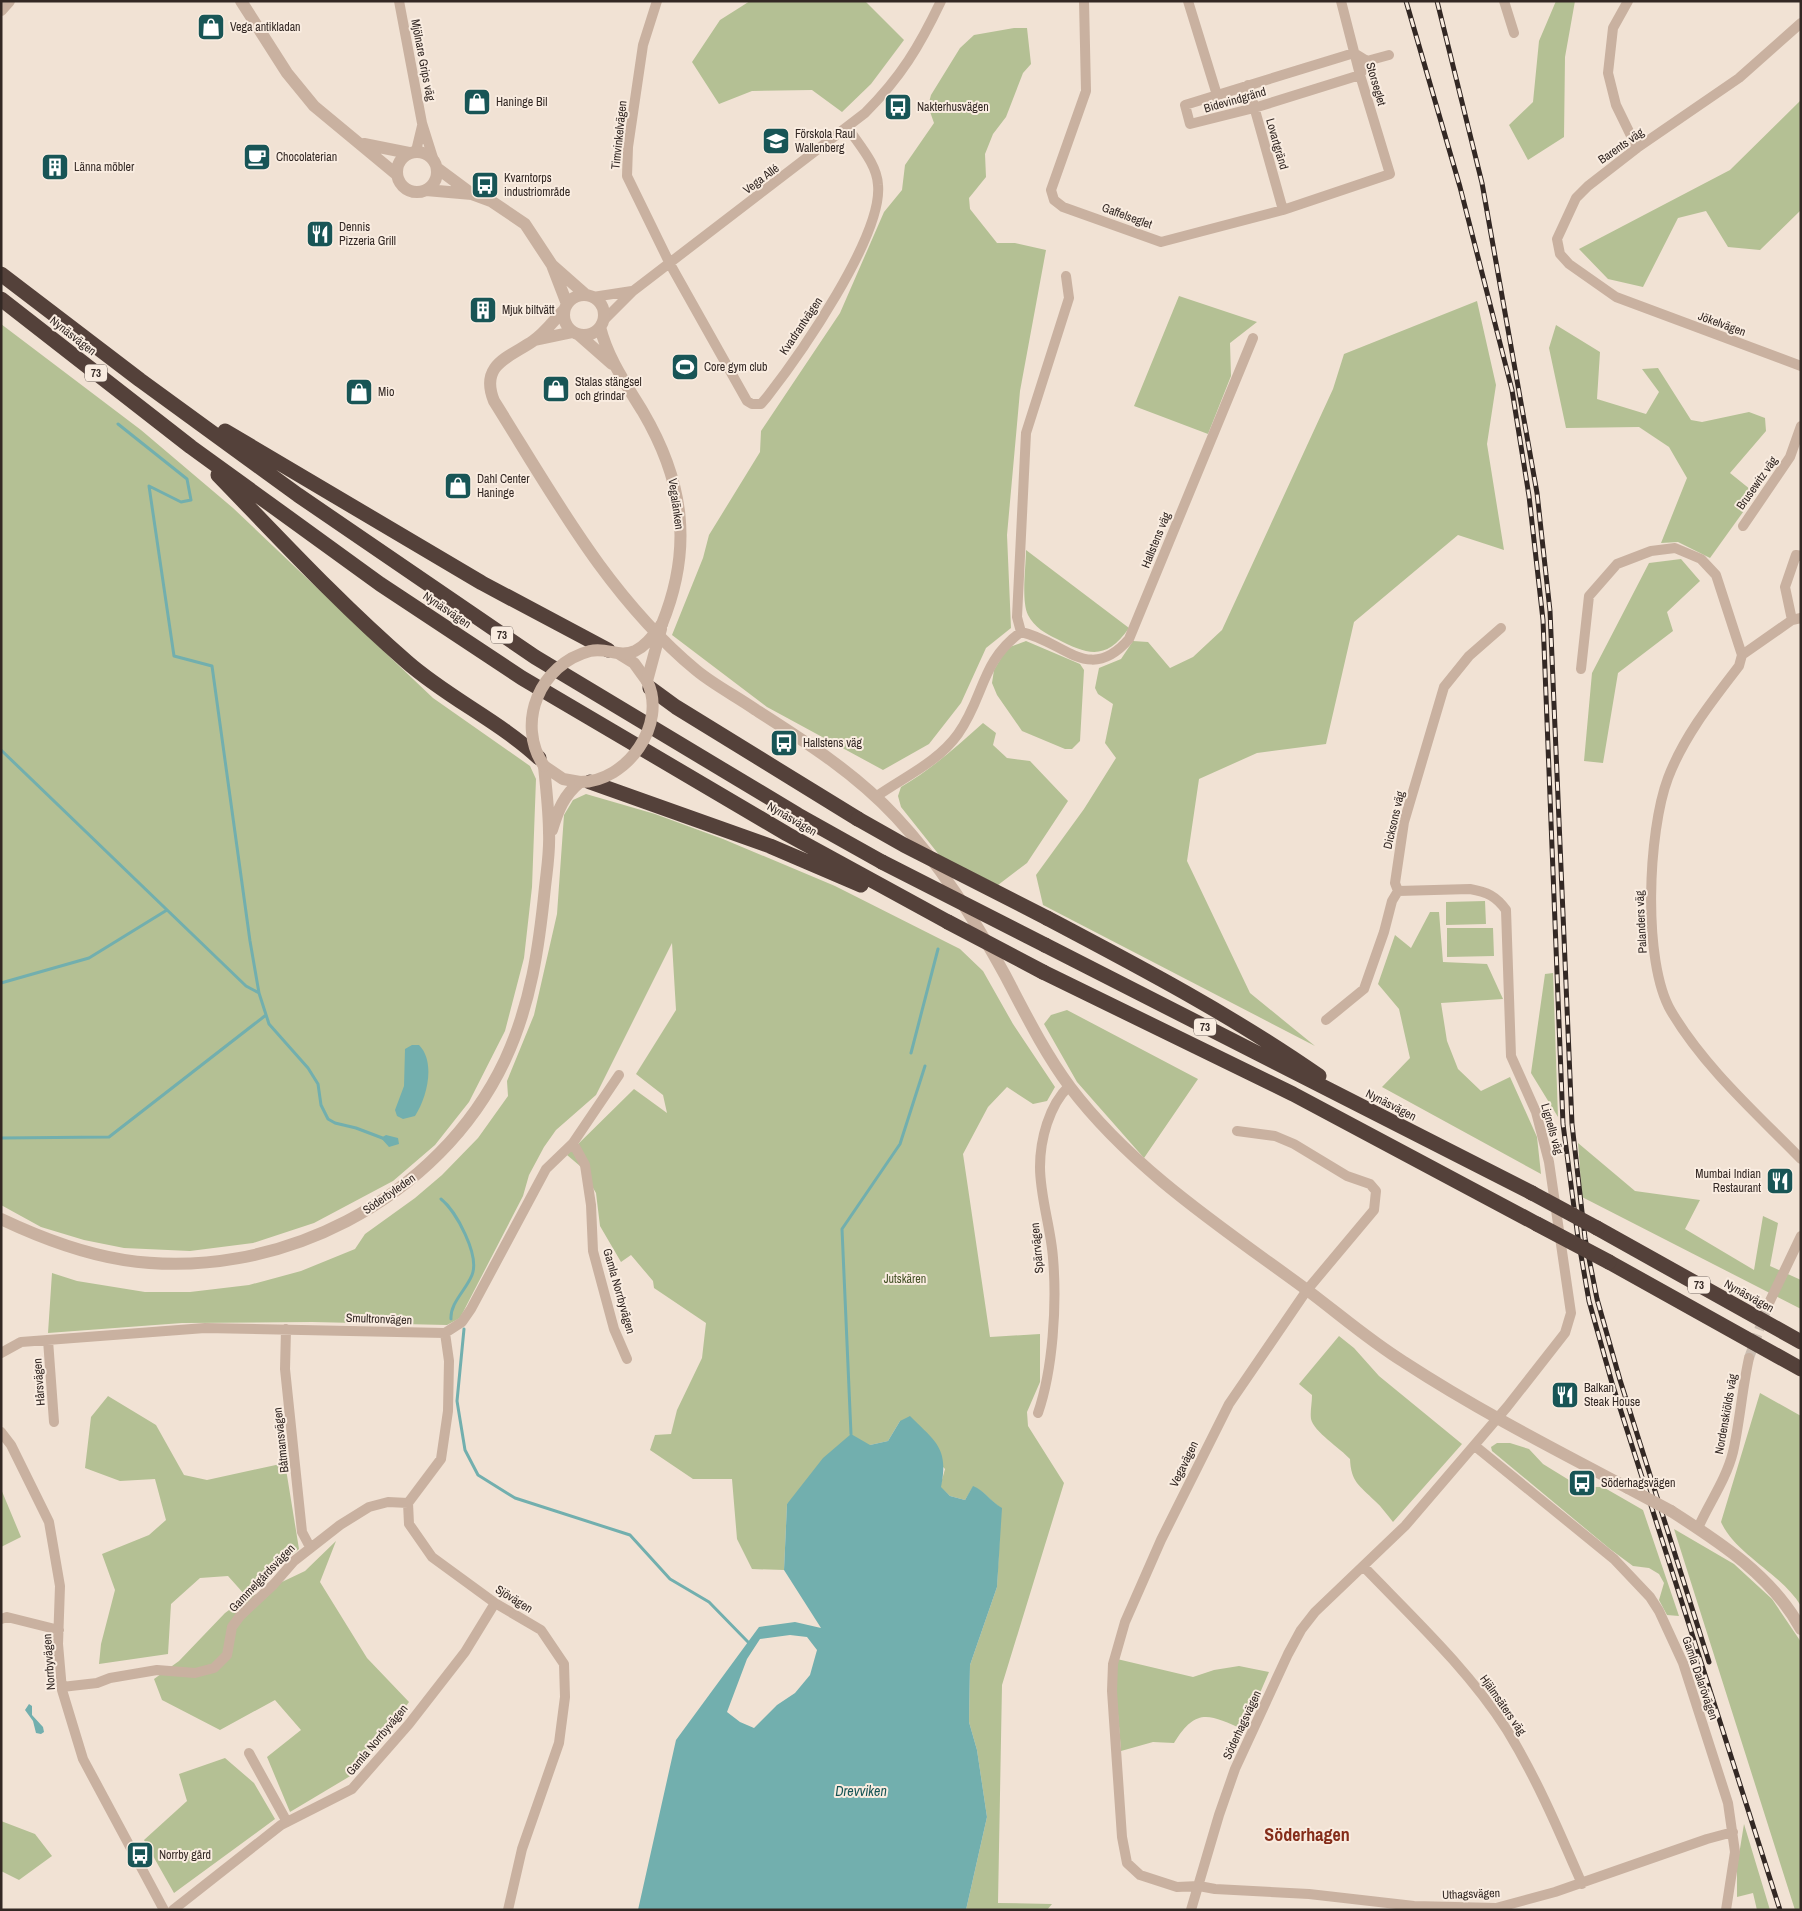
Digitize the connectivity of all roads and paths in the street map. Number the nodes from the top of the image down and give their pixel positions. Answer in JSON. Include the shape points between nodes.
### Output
{"nodes":[{"id":1,"x":9,"y":1,"type":"edge"},
{"id":2,"x":240,"y":1,"type":"edge"},
{"id":3,"x":399,"y":1,"type":"edge"},
{"id":4,"x":657,"y":1,"type":"edge"},
{"id":5,"x":941,"y":1,"type":"edge"},
{"id":6,"x":1084,"y":1,"type":"edge"},
{"id":7,"x":1188,"y":1,"type":"edge"},
{"id":8,"x":1341,"y":1,"type":"edge"},
{"id":9,"x":1504,"y":1,"type":"edge"},
{"id":10,"x":1628,"y":1,"type":"edge"},
{"id":11,"x":1,"y":10,"type":"edge"},
{"id":12,"x":1801,"y":23,"type":"edge"},
{"id":13,"x":1514,"y":34,"type":"dead end"},
{"id":14,"x":1354,"y":53,"type":"junction"},
{"id":15,"x":1389,"y":55,"type":"dead end"},
{"id":16,"x":1367,"y":61,"type":"junction"},
{"id":17,"x":1360,"y":75,"type":"junction"},
{"id":18,"x":1248,"y":85,"type":"junction"},
{"id":19,"x":1217,"y":95,"type":"junction"},
{"id":20,"x":1254,"y":108,"type":"junction"},
{"id":21,"x":422,"y":123,"type":"junction"},
{"id":22,"x":848,"y":128,"type":"junction"},
{"id":23,"x":361,"y":143,"type":"junction"},
{"id":24,"x":1638,"y":148,"type":"junction"},
{"id":25,"x":412,"y":152,"type":"junction"},
{"id":26,"x":436,"y":164,"type":"junction"},
{"id":27,"x":396,"y":174,"type":"junction"},
{"id":28,"x":1390,"y":174,"type":"joint"},
{"id":29,"x":426,"y":190,"type":"junction"},
{"id":30,"x":472,"y":194,"type":"junction"},
{"id":31,"x":1283,"y":210,"type":"junction"},
{"id":32,"x":670,"y":264,"type":"junction"},
{"id":33,"x":552,"y":265,"type":"junction"},
{"id":34,"x":1,"y":274,"type":"edge"},
{"id":35,"x":1066,"y":276,"type":"dead end"},
{"id":36,"x":633,"y":291,"type":"junction"},
{"id":37,"x":590,"y":296,"type":"junction"},
{"id":38,"x":1,"y":299,"type":"edge"},
{"id":39,"x":1634,"y":304,"type":"joint"},
{"id":40,"x":565,"y":307,"type":"junction"},
{"id":41,"x":602,"y":324,"type":"junction"},
{"id":42,"x":576,"y":333,"type":"junction"},
{"id":43,"x":1253,"y":338,"type":"dead end"},
{"id":44,"x":535,"y":340,"type":"junction"},
{"id":45,"x":614,"y":366,"type":"junction"},
{"id":46,"x":1801,"y":366,"type":"edge"},
{"id":47,"x":140,"y":380,"type":"junction"},
{"id":48,"x":1801,"y":426,"type":"edge"},
{"id":49,"x":1798,"y":444,"type":"edge"},
{"id":50,"x":192,"y":447,"type":"junction"},
{"id":51,"x":1743,"y":526,"type":"dead end"},
{"id":52,"x":1801,"y":556,"type":"edge"},
{"id":53,"x":1797,"y":619,"type":"edge"},
{"id":54,"x":662,"y":624,"type":"junction"},
{"id":55,"x":1501,"y":628,"type":"dead end"},
{"id":56,"x":1021,"y":632,"type":"junction"},
{"id":57,"x":614,"y":653,"type":"junction"},
{"id":58,"x":1742,"y":655,"type":"junction"},
{"id":59,"x":1581,"y":669,"type":"dead end"},
{"id":60,"x":648,"y":684,"type":"junction"},
{"id":61,"x":541,"y":762,"type":"junction"},
{"id":62,"x":585,"y":782,"type":"junction"},
{"id":63,"x":877,"y":796,"type":"junction"},
{"id":64,"x":550,"y":835,"type":"junction"},
{"id":65,"x":1398,"y":891,"type":"junction"},
{"id":66,"x":889,"y":894,"type":"junction"},
{"id":67,"x":1326,"y":1020,"type":"dead end"},
{"id":68,"x":619,"y":1075,"type":"dead end"},
{"id":69,"x":1069,"y":1086,"type":"junction"},
{"id":70,"x":1365,"y":1108,"type":"junction"},
{"id":71,"x":1237,"y":1132,"type":"dead end"},
{"id":72,"x":573,"y":1143,"type":"junction"},
{"id":73,"x":1801,"y":1159,"type":"edge"},
{"id":74,"x":1,"y":1219,"type":"edge"},
{"id":75,"x":1801,"y":1236,"type":"edge"},
{"id":76,"x":1307,"y":1290,"type":"junction"},
{"id":77,"x":1768,"y":1305,"type":"tunnel mouth"},
{"id":78,"x":286,"y":1329,"type":"junction"},
{"id":79,"x":445,"y":1334,"type":"junction"},
{"id":80,"x":48,"y":1340,"type":"junction"},
{"id":81,"x":1801,"y":1342,"type":"edge"},
{"id":82,"x":1,"y":1354,"type":"edge"},
{"id":83,"x":626,"y":1358,"type":"dead end"},
{"id":84,"x":1750,"y":1358,"type":"tunnel mouth"},
{"id":85,"x":1801,"y":1369,"type":"edge"},
{"id":86,"x":1038,"y":1413,"type":"dead end"},
{"id":87,"x":1497,"y":1419,"type":"junction"},
{"id":88,"x":54,"y":1422,"type":"dead end"},
{"id":89,"x":1,"y":1432,"type":"edge"},
{"id":90,"x":1475,"y":1446,"type":"junction"},
{"id":91,"x":408,"y":1502,"type":"junction"},
{"id":92,"x":1698,"y":1528,"type":"junction"},
{"id":93,"x":310,"y":1547,"type":"junction"},
{"id":94,"x":1364,"y":1567,"type":"junction"},
{"id":95,"x":495,"y":1603,"type":"junction"},
{"id":96,"x":1,"y":1619,"type":"edge"},
{"id":97,"x":1801,"y":1629,"type":"edge"},
{"id":98,"x":59,"y":1630,"type":"junction"},
{"id":99,"x":62,"y":1687,"type":"junction"},
{"id":100,"x":249,"y":1753,"type":"dead end"},
{"id":101,"x":287,"y":1822,"type":"junction"},
{"id":102,"x":1733,"y":1832,"type":"junction"},
{"id":103,"x":1582,"y":1884,"type":"junction"},
{"id":104,"x":1199,"y":1886,"type":"junction"},
{"id":105,"x":164,"y":1910,"type":"edge"},
{"id":106,"x":173,"y":1910,"type":"edge"},
{"id":107,"x":508,"y":1910,"type":"edge"},
{"id":108,"x":1191,"y":1910,"type":"edge"},
{"id":109,"x":1726,"y":1910,"type":"edge"}],
"edges":[{"from":1,"to":11,"type":"street"},
{"from":2,"to":23,"type":"street","via":[[287,73],[314,106]]},
{"from":3,"to":21,"type":"street","name":"Mjölnare Grips väg"},
{"from":4,"to":32,"type":"street","name":"Timvinkelvägen","via":[[643,45],[628,147],[627,176]]},
{"from":5,"to":22,"type":"street","name":"Vega Allé","via":[[921,44],[904,69],[886,92]]},
{"from":6,"to":31,"type":"street","name":"Gaffelseglet","via":[[1086,91],[1051,190],[1054,200],[1064,207],[1161,242]]},
{"from":7,"to":19,"type":"street"},
{"from":8,"to":14,"type":"street","name":"Storseglet"},
{"from":9,"to":13,"type":"street"},
{"from":10,"to":24,"type":"street","via":[[1613,28],[1608,73],[1616,105]]},
{"from":12,"to":24,"type":"street","name":"Barents väg","via":[[1739,78]]},
{"from":14,"to":16,"type":"street"},
{"from":14,"to":17,"type":"street","name":"Storseglet"},
{"from":14,"to":18,"type":"street","name":"Bidevindgränd"},
{"from":15,"to":16,"type":"street"},
{"from":16,"to":17,"type":"street"},
{"from":17,"to":20,"type":"street","name":"Bidevindgränd"},
{"from":17,"to":28,"type":"street","name":"Storseglet"},
{"from":18,"to":19,"type":"street","name":"Bidevindgränd"},
{"from":18,"to":20,"type":"street","name":"Lovartgränd"},
{"from":19,"to":20,"type":"street","name":"Bidevindgränd","via":[[1184,105],[1190,124]]},
{"from":20,"to":31,"type":"street","name":"Lovartgränd"},
{"from":21,"to":25,"type":"street","name":"Mjölnare Grips väg"},
{"from":21,"to":26,"type":"street","name":"Mjölnare Grips väg"},
{"from":22,"to":32,"type":"street","name":"Vega Allé"},
{"from":22,"to":32,"type":"street","name":"Kvadrantvägen","via":[[875,172],[878,185],[874,212],[834,298],[761,404],[746,401]]},
{"from":23,"to":25,"type":"street"},
{"from":23,"to":27,"type":"street"},
{"from":24,"to":39,"type":"street","name":"Barents väg","via":[[1576,198],[1557,239],[1560,254],[1569,264],[1616,297]]},
{"from":25,"to":26,"type":"street","via":[[423,152]]},
{"from":25,"to":27,"type":"street","via":[[399,163]]},
{"from":26,"to":29,"type":"street","via":[[436,180]]},
{"from":26,"to":30,"type":"street"},
{"from":27,"to":29,"type":"street","via":[[408,190]]},
{"from":28,"to":31,"type":"street","name":"Gaffelseglet"},
{"from":29,"to":30,"type":"street"},
{"from":30,"to":33,"type":"street","via":[[491,201],[525,224]]},
{"from":32,"to":36,"type":"street","name":"Vega Allé"},
{"from":33,"to":37,"type":"street"},
{"from":33,"to":40,"type":"street"},
{"from":34,"to":47,"type":"highway","name":"Nynäsvägen","number":"73"},
{"from":35,"to":56,"type":"street","via":[[1069,298],[1024,444],[1018,617]]},
{"from":36,"to":37,"type":"street","name":"Vega Allé"},
{"from":36,"to":41,"type":"street","name":"Vega Allé"},
{"from":37,"to":40,"type":"street","via":[[572,298]]},
{"from":37,"to":41,"type":"street","via":[[602,307]]},
{"from":38,"to":50,"type":"highway","name":"Nynäsvägen","number":"73"},
{"from":39,"to":46,"type":"street","name":"Jökelvägen"},
{"from":40,"to":42,"type":"street","via":[[565,324]]},
{"from":40,"to":44,"type":"street"},
{"from":41,"to":42,"type":"street","via":[[593,333]]},
{"from":41,"to":45,"type":"street","name":"Vegalänken"},
{"from":42,"to":44,"type":"street"},
{"from":42,"to":45,"type":"street","name":"Vegalänken"},
{"from":43,"to":56,"type":"street","name":"Hallstens väg","via":[[1129,639],[1112,655],[1094,660]]},
{"from":44,"to":63,"type":"street","via":[[502,359],[489,381],[490,390],[608,579],[640,616],[696,670],[831,759]]},
{"from":45,"to":54,"type":"street","name":"Vegalänken","via":[[664,452],[677,493],[680,562]]},
{"from":47,"to":57,"type":"highway","via":[[465,574]]},
{"from":47,"to":70,"type":"highway","name":"Nynäsvägen","number":"73","bridge":true,"via":[[298,495],[535,657],[790,810],[882,862]]},
{"from":48,"to":49,"type":"street","name":"Brusewitz väg"},
{"from":49,"to":51,"type":"street","name":"Brusewitz väg"},
{"from":50,"to":61,"type":"highway","via":[[319,581],[408,662],[525,746]]},
{"from":50,"to":66,"type":"highway","name":"Nynäsvägen","number":"73","via":[[380,584],[522,678]]},
{"from":52,"to":53,"type":"street","name":"Palanders väg","via":[[1796,555],[1785,588]]},
{"from":53,"to":58,"type":"street","name":"Palanders väg"},
{"from":54,"to":57,"type":"street","name":"Vegalänken","bridge":true,"via":[[641,647]]},
{"from":54,"to":60,"type":"street","name":"Vegalänken","bridge":true},
{"from":55,"to":65,"type":"street","name":"Dicksons väg","via":[[1469,656],[1444,687],[1404,822],[1395,883]]},
{"from":56,"to":63,"type":"street","via":[[999,651],[968,720],[944,751]]},
{"from":57,"to":60,"type":"street","via":[[634,663]]},
{"from":57,"to":61,"type":"street","bridge":true,"via":[[590,652],[578,656],[548,678],[532,717],[532,738]]},
{"from":58,"to":59,"type":"street","via":[[1716,575],[1701,559],[1674,548],[1651,551],[1617,564],[1589,596]]},
{"from":58,"to":73,"type":"street","name":"Palanders väg","via":[[1739,666],[1684,743],[1668,779],[1658,820],[1652,876],[1653,938],[1659,980],[1670,1009],[1683,1030]]},
{"from":60,"to":62,"type":"street","bridge":true,"via":[[652,712],[642,743],[615,771]]},
{"from":60,"to":70,"type":"highway","bridge":true,"via":[[676,707],[858,819],[1166,981],[1266,1040]]},
{"from":61,"to":62,"type":"street","via":[[564,779]]},
{"from":61,"to":64,"type":"street","name":"Söderbyleden"},
{"from":62,"to":64,"type":"street","name":"Söderbyleden","via":[[570,790],[563,800]]},
{"from":62,"to":66,"type":"highway","via":[[762,843]]},
{"from":63,"to":69,"type":"street","via":[[940,869],[974,921]]},
{"from":64,"to":74,"type":"street","name":"Söderbyleden","via":[[538,954],[526,1004],[505,1060],[467,1124],[407,1182],[364,1212],[291,1246],[208,1263],[151,1262],[99,1255],[51,1241]]},
{"from":65,"to":67,"type":"street","name":"Dicksons väg","via":[[1364,989]]},
{"from":65,"to":87,"type":"street","name":"Lignells väg","via":[[1476,890],[1494,896],[1506,910],[1511,1056],[1536,1112],[1549,1162],[1571,1313],[1565,1334]]},
{"from":66,"to":85,"type":"highway","name":"Nynäsvägen","number":"73","bridge":true,"via":[[1293,1094],[1609,1262]]},
{"from":68,"to":72,"type":"street"},
{"from":69,"to":76,"type":"street","via":[[1119,1142],[1174,1190]]},
{"from":69,"to":86,"type":"street","name":"Spärrvägen","via":[[1046,1124],[1040,1167],[1053,1258],[1047,1388]]},
{"from":70,"to":81,"type":"highway","name":"Nynäsvägen","number":"73","bridge":true,"via":[[1532,1193]]},
{"from":71,"to":76,"type":"street","name":"Vegavägen","via":[[1275,1136],[1294,1144],[1348,1176],[1370,1184],[1376,1191],[1374,1210]]},
{"from":72,"to":79,"type":"street","via":[[546,1168],[471,1309],[462,1322]]},
{"from":72,"to":83,"type":"street","name":"Gamla Norrbyvägen","via":[[585,1165],[593,1252],[614,1329]]},
{"from":75,"to":77,"type":"street"},
{"from":76,"to":87,"type":"street","via":[[1399,1360]]},
{"from":76,"to":104,"type":"street","name":"Vegavägen","via":[[1229,1404],[1206,1448],[1146,1572],[1125,1622],[1113,1664],[1114,1733],[1127,1863],[1140,1875],[1177,1887]]},
{"from":78,"to":79,"type":"street","name":"Smultronvägen"},
{"from":78,"to":80,"type":"street","name":"Smultronvägen","via":[[205,1328]]},
{"from":78,"to":93,"type":"street","name":"Båtmansvägen","via":[[285,1368],[302,1532]]},
{"from":79,"to":91,"type":"street","via":[[449,1361],[448,1411],[441,1459]]},
{"from":80,"to":82,"type":"street","name":"Smultronvägen","via":[[21,1342]]},
{"from":80,"to":88,"type":"street","name":"Hårsvägen"},
{"from":84,"to":92,"type":"street","name":"Nordenskiölds väg","via":[[1733,1452],[1721,1486]]},
{"from":87,"to":90,"type":"street","name":"Söderhagsvägen"},
{"from":87,"to":92,"type":"street","bridge":true},
{"from":89,"to":98,"type":"street","name":"Norrbyvägen","via":[[12,1445],[49,1522],[60,1586]]},
{"from":90,"to":94,"type":"street","name":"Söderhagsvägen"},
{"from":90,"to":102,"type":"street","name":"Gamla Dalarövägen","via":[[1614,1559],[1650,1597],[1683,1663],[1728,1803]]},
{"from":91,"to":93,"type":"street","name":"Gammelgårdsvägen","via":[[388,1502],[369,1507]]},
{"from":91,"to":95,"type":"street","name":"Sjövägen","via":[[409,1524],[432,1558]]},
{"from":92,"to":97,"type":"street","via":[[1746,1562],[1789,1608]]},
{"from":93,"to":99,"type":"street","name":"Gammelgårdsvägen","via":[[240,1616],[232,1627],[227,1655],[214,1668],[195,1673],[157,1670]]},
{"from":94,"to":103,"type":"street","name":"Hjälmsäters väg","via":[[1469,1678],[1506,1729],[1549,1805]]},
{"from":94,"to":104,"type":"street","name":"Söderhagsvägen","via":[[1315,1612],[1288,1654],[1235,1769]]},
{"from":95,"to":101,"type":"street","name":"Gamla Norrbyvägen","via":[[459,1659],[409,1724],[352,1789]]},
{"from":95,"to":107,"type":"street","name":"Sjövägen","via":[[542,1630],[564,1664],[565,1697],[559,1743],[522,1849]]},
{"from":96,"to":98,"type":"street","via":[[7,1617]]},
{"from":98,"to":99,"type":"street","name":"Norrbyvägen"},
{"from":99,"to":105,"type":"street","name":"Norrbyvägen","via":[[83,1759]]},
{"from":100,"to":101,"type":"street"},
{"from":101,"to":106,"type":"street","name":"Gamla Norrbyvägen"},
{"from":102,"to":103,"type":"street","name":"Uthagsvägen"},
{"from":102,"to":109,"type":"street","name":"Gamla Dalarövägen","via":[[1735,1852]]},
{"from":103,"to":104,"type":"street","name":"Uthagsvägen","via":[[1488,1908],[1414,1906]]},
{"from":104,"to":108,"type":"street","name":"Söderhagsvägen"}]}
